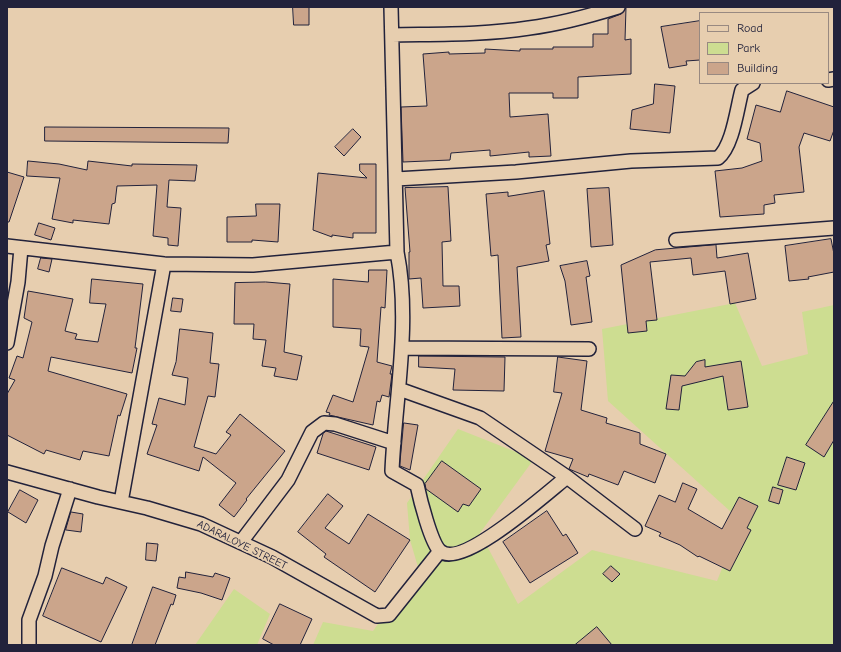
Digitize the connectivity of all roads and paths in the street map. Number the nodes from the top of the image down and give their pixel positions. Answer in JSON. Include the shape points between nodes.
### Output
{"nodes":[{"id":1,"x":391,"y":7,"type":"edge"},
{"id":2,"x":618,"y":7,"type":"edge"},
{"id":3,"x":392,"y":35,"type":"junction"},
{"id":4,"x":751,"y":84,"type":"edge"},
{"id":5,"x":396,"y":179,"type":"junction"},
{"id":6,"x":834,"y":228,"type":"edge"},
{"id":7,"x":676,"y":240,"type":"dead end"},
{"id":8,"x":7,"y":246,"type":"edge"},
{"id":9,"x":20,"y":248,"type":"junction"},
{"id":10,"x":397,"y":252,"type":"junction"},
{"id":11,"x":164,"y":264,"type":"junction"},
{"id":12,"x":7,"y":343,"type":"edge"},
{"id":13,"x":402,"y":348,"type":"junction"},
{"id":14,"x":589,"y":348,"type":"dead end"},
{"id":15,"x":399,"y":389,"type":"junction"},
{"id":16,"x":394,"y":442,"type":"junction"},
{"id":17,"x":7,"y":472,"type":"edge"},
{"id":18,"x":567,"y":477,"type":"junction"},
{"id":19,"x":70,"y":489,"type":"junction"},
{"id":20,"x":121,"y":502,"type":"junction"},
{"id":21,"x":635,"y":529,"type":"dead end"},
{"id":22,"x":240,"y":542,"type":"junction"},
{"id":23,"x":440,"y":551,"type":"junction"},
{"id":24,"x":29,"y":645,"type":"edge"}],
"edges":[{"from":1,"to":3,"type":"street"},
{"from":2,"to":3,"type":"street","via":[[576,20],[528,29]]},
{"from":3,"to":5,"type":"street"},
{"from":4,"to":5,"type":"street","via":[[742,90],[728,143],[718,158],[631,161],[516,172]]},
{"from":5,"to":10,"type":"street"},
{"from":6,"to":7,"type":"street"},
{"from":8,"to":9,"type":"street"},
{"from":9,"to":11,"type":"street"},
{"from":9,"to":12,"type":"street","via":[[18,282]]},
{"from":10,"to":11,"type":"street","via":[[253,265]]},
{"from":10,"to":13,"type":"street","via":[[402,276]]},
{"from":11,"to":20,"type":"street"},
{"from":13,"to":14,"type":"street"},
{"from":13,"to":15,"type":"street"},
{"from":15,"to":16,"type":"street"},
{"from":15,"to":18,"type":"street","via":[[480,418]]},
{"from":16,"to":22,"type":"street","via":[[324,423],[312,432],[288,480]]},
{"from":16,"to":23,"type":"street","via":[[392,471],[417,486],[432,538]]},
{"from":17,"to":19,"type":"street","name":"ADARALOYE STREET"},
{"from":18,"to":21,"type":"street"},
{"from":18,"to":23,"type":"street","via":[[492,535],[454,554]]},
{"from":19,"to":20,"type":"street","name":"ADARALOYE STREET"},
{"from":19,"to":24,"type":"street","via":[[45,576],[29,620]]},
{"from":20,"to":22,"type":"street","name":"ADARALOYE STREET","via":[[200,524]]},
{"from":22,"to":23,"type":"street","name":"ADARALOYE STREET","via":[[272,557],[377,616],[389,615]]}]}
